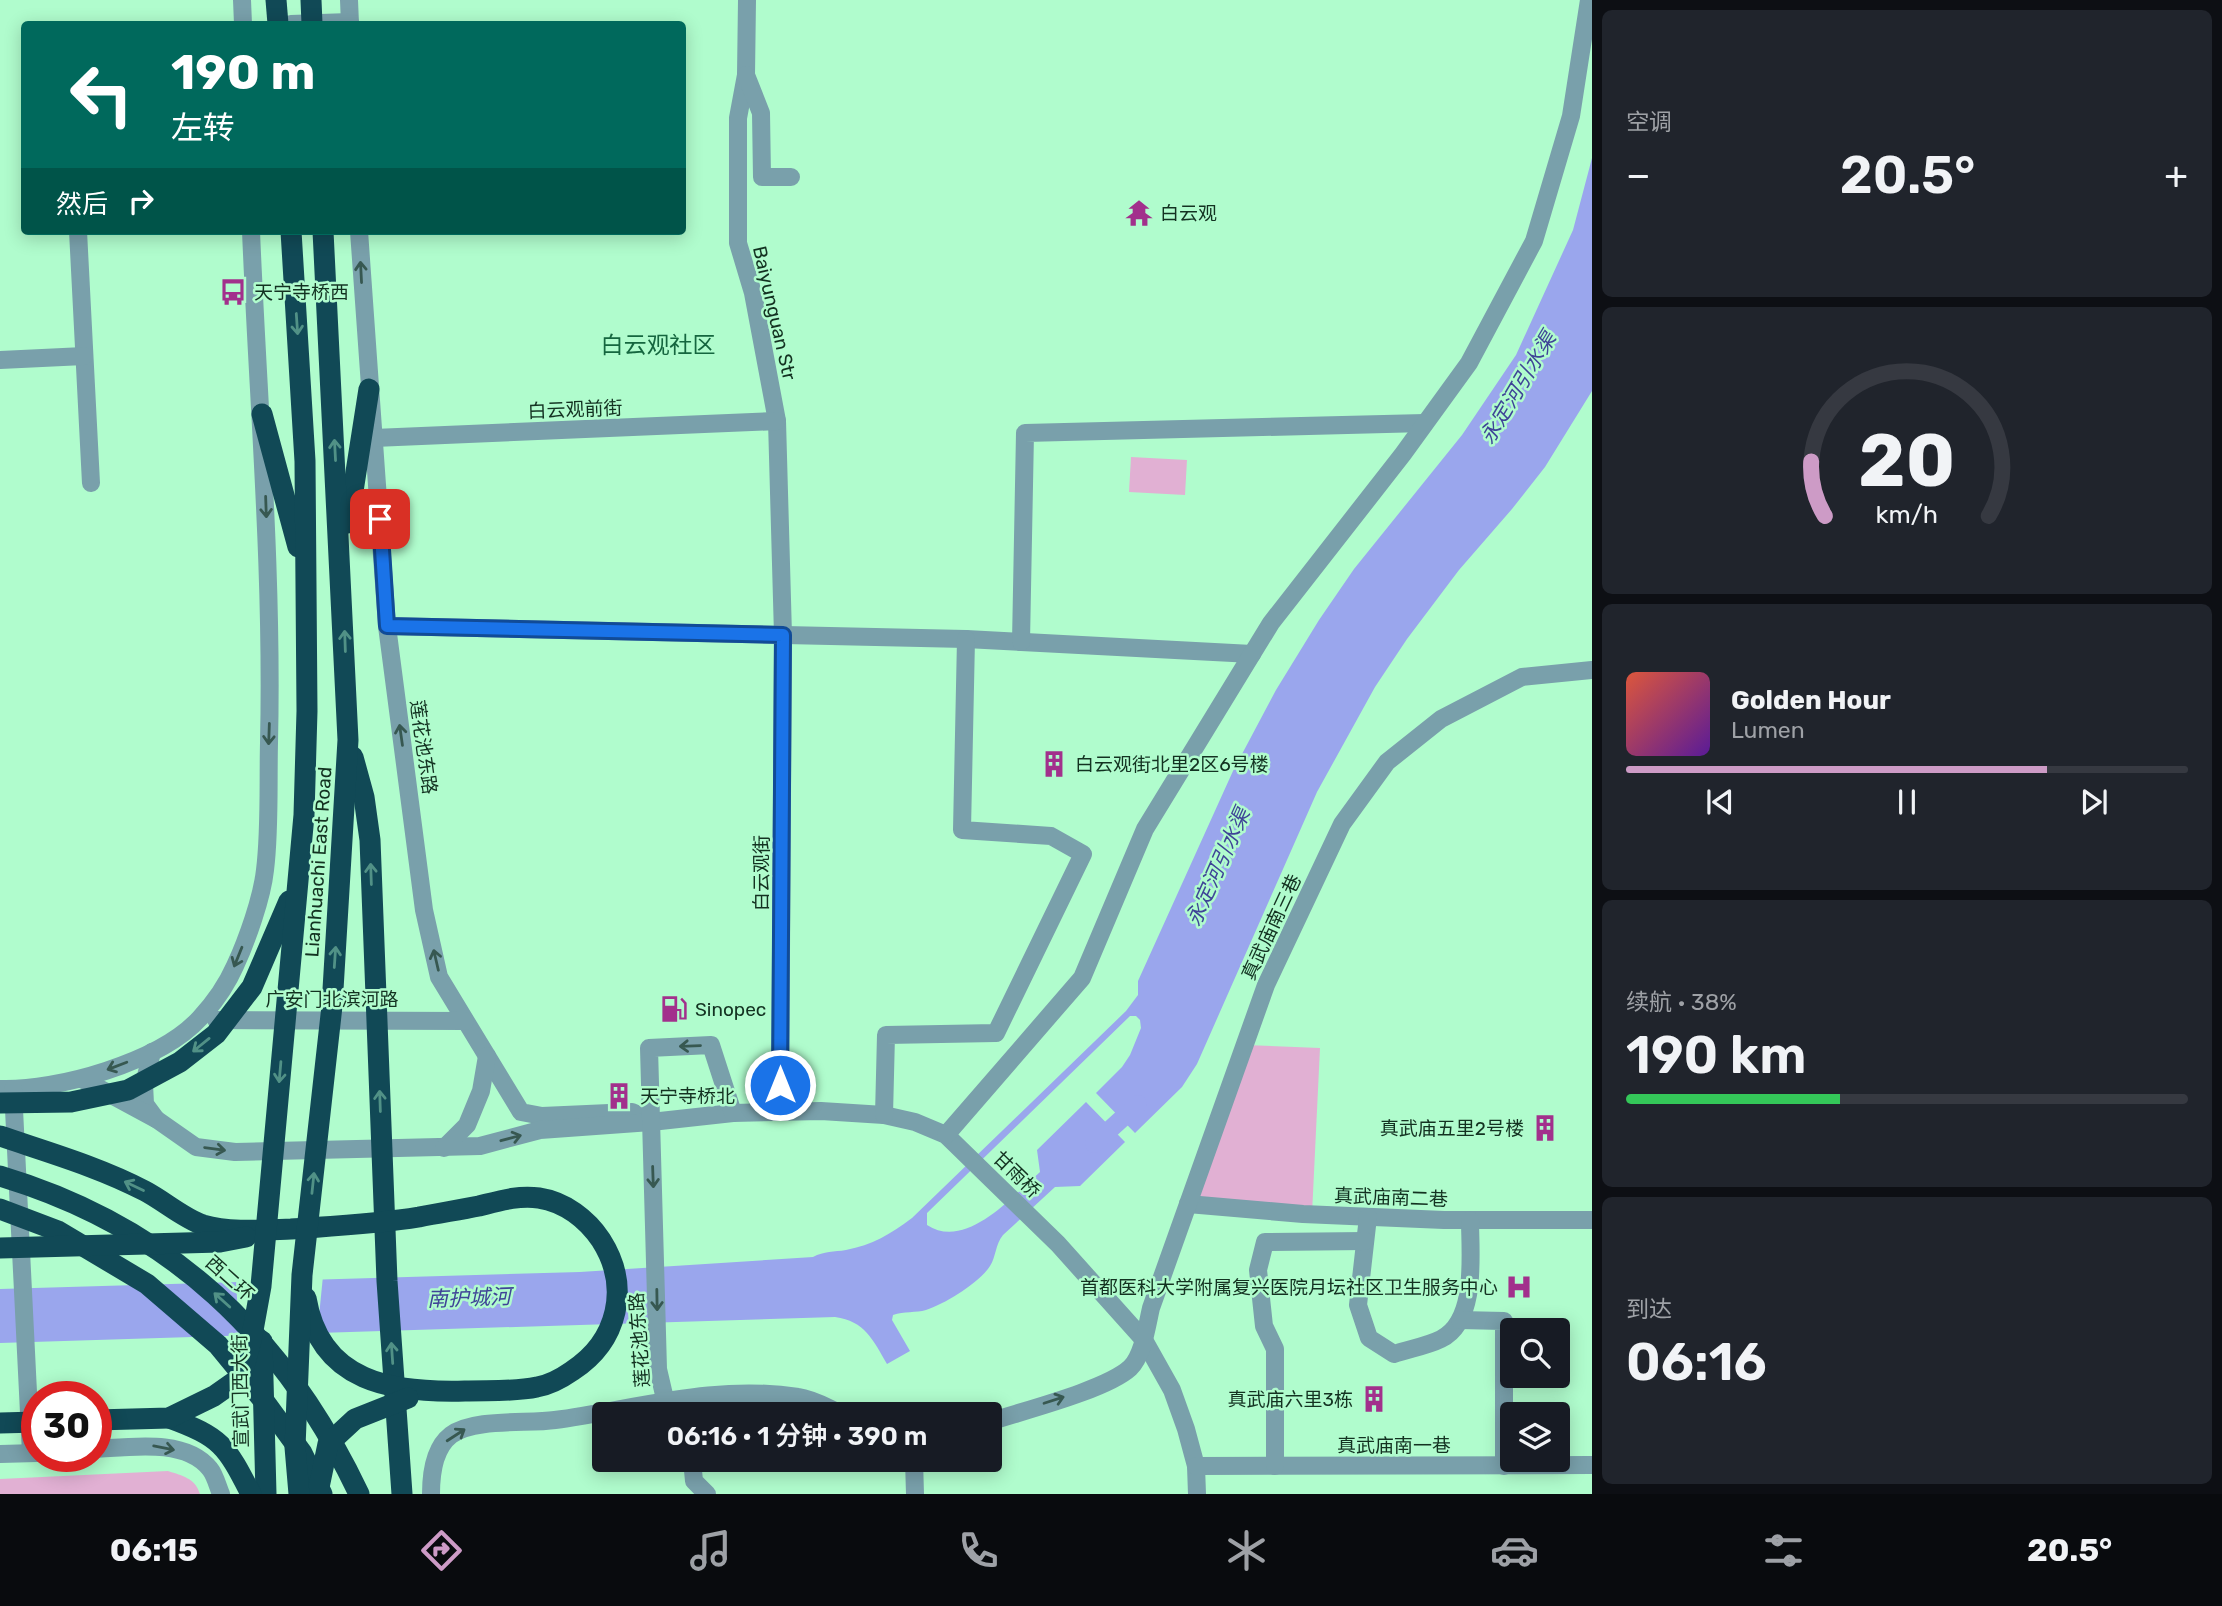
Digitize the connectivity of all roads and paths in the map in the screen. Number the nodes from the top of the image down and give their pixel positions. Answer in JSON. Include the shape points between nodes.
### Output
{"nodes":[{"id":1,"x":242,"y":0,"type":"edge"},
{"id":2,"x":276,"y":0,"type":"edge"},
{"id":3,"x":311,"y":0,"type":"edge"},
{"id":4,"x":349,"y":0,"type":"edge"},
{"id":5,"x":747,"y":0,"type":"edge"},
{"id":6,"x":1589,"y":0,"type":"edge"},
{"id":7,"x":243,"y":21,"type":"edge"},
{"id":8,"x":278,"y":21,"type":"edge"},
{"id":9,"x":312,"y":21,"type":"edge"},
{"id":10,"x":350,"y":21,"type":"edge"},
{"id":11,"x":746,"y":75,"type":"junction"},
{"id":12,"x":791,"y":177,"type":"dead end"},
{"id":13,"x":78,"y":235,"type":"edge"},
{"id":14,"x":251,"y":235,"type":"edge"},
{"id":15,"x":291,"y":235,"type":"edge"},
{"id":16,"x":323,"y":235,"type":"edge"},
{"id":17,"x":359,"y":235,"type":"edge"},
{"id":18,"x":84,"y":356,"type":"junction"},
{"id":19,"x":0,"y":360,"type":"edge"},
{"id":20,"x":369,"y":389,"type":"junction"},
{"id":21,"x":262,"y":414,"type":"junction"},
{"id":22,"x":777,"y":421,"type":"junction"},
{"id":23,"x":1425,"y":423,"type":"junction"},
{"id":24,"x":374,"y":438,"type":"junction"},
{"id":25,"x":91,"y":483,"type":"dead end"},
{"id":26,"x":342,"y":567,"type":"junction"},
{"id":27,"x":305,"y":573,"type":"junction"},
{"id":28,"x":387,"y":626,"type":"junction"},
{"id":29,"x":783,"y":635,"type":"junction"},
{"id":30,"x":966,"y":639,"type":"junction"},
{"id":31,"x":1021,"y":642,"type":"junction"},
{"id":32,"x":1252,"y":654,"type":"junction"},
{"id":33,"x":1592,"y":670,"type":"edge"},
{"id":34,"x":348,"y":740,"type":"junction"},
{"id":35,"x":297,"y":883,"type":"junction"},
{"id":36,"x":199,"y":1020,"type":"junction"},
{"id":37,"x":464,"y":1021,"type":"junction"},
{"id":38,"x":152,"y":1052,"type":"junction"},
{"id":39,"x":486,"y":1056,"type":"junction"},
{"id":40,"x":82,"y":1079,"type":"junction"},
{"id":41,"x":4,"y":1094,"type":"edge"},
{"id":42,"x":780,"y":1111,"type":"junction"},
{"id":43,"x":733,"y":1113,"type":"junction"},
{"id":44,"x":884,"y":1115,"type":"junction"},
{"id":45,"x":156,"y":1119,"type":"junction"},
{"id":46,"x":651,"y":1122,"type":"junction"},
{"id":47,"x":946,"y":1135,"type":"junction"},
{"id":48,"x":0,"y":1136,"type":"edge"},
{"id":49,"x":444,"y":1148,"type":"junction"},
{"id":50,"x":0,"y":1176,"type":"edge"},
{"id":51,"x":1188,"y":1204,"type":"junction"},
{"id":52,"x":0,"y":1209,"type":"edge"},
{"id":53,"x":1368,"y":1217,"type":"junction"},
{"id":54,"x":1470,"y":1220,"type":"junction"},
{"id":55,"x":1592,"y":1220,"type":"edge"},
{"id":56,"x":289,"y":1229,"type":"junction"},
{"id":57,"x":0,"y":1240,"type":"edge"},
{"id":58,"x":1365,"y":1241,"type":"junction"},
{"id":59,"x":0,"y":1248,"type":"edge"},
{"id":60,"x":28,"y":1254,"type":"junction"},
{"id":61,"x":124,"y":1271,"type":"junction"},
{"id":62,"x":303,"y":1275,"type":"junction"},
{"id":63,"x":261,"y":1286,"type":"junction"},
{"id":64,"x":1460,"y":1320,"type":"junction"},
{"id":65,"x":1144,"y":1340,"type":"junction"},
{"id":66,"x":28,"y":1381,"type":"edge"},
{"id":67,"x":424,"y":1392,"type":"junction"},
{"id":68,"x":664,"y":1399,"type":"junction"},
{"id":69,"x":676,"y":1402,"type":"edge"},
{"id":70,"x":702,"y":1402,"type":"edge"},
{"id":71,"x":812,"y":1402,"type":"edge"},
{"id":72,"x":1504,"y":1402,"type":"edge"},
{"id":73,"x":169,"y":1418,"type":"junction"},
{"id":74,"x":1002,"y":1418,"type":"edge"},
{"id":75,"x":112,"y":1420,"type":"edge"},
{"id":76,"x":21,"y":1422,"type":"edge"},
{"id":77,"x":0,"y":1423,"type":"edge"},
{"id":78,"x":112,"y":1448,"type":"edge"},
{"id":79,"x":21,"y":1453,"type":"edge"},
{"id":80,"x":0,"y":1454,"type":"edge"},
{"id":81,"x":1570,"y":1465,"type":"edge"},
{"id":82,"x":1592,"y":1465,"type":"edge"},
{"id":83,"x":1196,"y":1466,"type":"junction"},
{"id":84,"x":1275,"y":1466,"type":"junction"},
{"id":85,"x":1500,"y":1466,"type":"edge"},
{"id":86,"x":693,"y":1472,"type":"edge"},
{"id":87,"x":914,"y":1472,"type":"edge"},
{"id":88,"x":221,"y":1494,"type":"edge"},
{"id":89,"x":251,"y":1494,"type":"edge"},
{"id":90,"x":266,"y":1494,"type":"edge"},
{"id":91,"x":299,"y":1494,"type":"edge"},
{"id":92,"x":319,"y":1494,"type":"edge"},
{"id":93,"x":359,"y":1494,"type":"edge"},
{"id":94,"x":402,"y":1494,"type":"edge"},
{"id":95,"x":431,"y":1494,"type":"edge"},
{"id":96,"x":707,"y":1494,"type":"edge"},
{"id":97,"x":915,"y":1494,"type":"edge"},
{"id":98,"x":1197,"y":1494,"type":"edge"}],
"edges":[{"from":1,"to":7,"type":"street"},
{"from":2,"to":8,"type":"highway"},
{"from":3,"to":9,"type":"highway"},
{"from":4,"to":10,"type":"street"},
{"from":5,"to":11,"type":"street","name":"Baiyunguan Str"},
{"from":6,"to":23,"type":"street","via":[[1571,116],[1534,241],[1469,363]]},
{"from":11,"to":12,"type":"street","via":[[761,113],[762,177]]},
{"from":11,"to":22,"type":"street","name":"Baiyunguan Str","via":[[738,118],[737,243],[752,293]]},
{"from":13,"to":18,"type":"street"},
{"from":14,"to":21,"type":"street"},
{"from":15,"to":27,"type":"highway","name":"Lianhuachi East Road","one_way":true,"via":[[305,461]]},
{"from":26,"to":16,"type":"highway","name":"Lianhuachi East Road","one_way":true},
{"from":20,"to":17,"type":"street","name":"莲花池东路","one_way":true},
{"from":18,"to":19,"type":"street"},
{"from":18,"to":25,"type":"street"},
{"from":20,"to":24,"type":"street","name":"莲花池东路"},
{"from":20,"to":26,"type":"highway"},
{"from":21,"to":27,"type":"highway"},
{"from":21,"to":36,"type":"street","one_way":true,"via":[[270,687],[265,871],[235,966]]},
{"from":22,"to":24,"type":"street","name":"白云观前街"},
{"from":22,"to":29,"type":"street","name":"Baiyunguan Str"},
{"from":23,"to":31,"type":"street","via":[[1025,433]]},
{"from":23,"to":32,"type":"street"},
{"from":24,"to":28,"type":"street","name":"莲花池东路"},
{"from":34,"to":26,"type":"highway","name":"Lianhuachi East Road","one_way":true},
{"from":27,"to":35,"type":"highway","name":"Lianhuachi East Road","via":[[307,711]]},
{"from":28,"to":29,"type":"street"},
{"from":37,"to":28,"type":"street","name":"莲花池东路","one_way":true,"via":[[439,977],[424,910]]},
{"from":29,"to":30,"type":"street"},
{"from":29,"to":42,"type":"street","name":"白云观街"},
{"from":30,"to":31,"type":"street"},
{"from":30,"to":44,"type":"street","via":[[962,830],[1051,836],[1083,854],[996,1033],[886,1035]]},
{"from":31,"to":32,"type":"street"},
{"from":32,"to":47,"type":"street","via":[[1145,829],[1082,978]]},
{"from":33,"to":51,"type":"street","name":"真武庙南三巷","via":[[1522,677],[1441,719],[1387,762],[1342,824],[1266,985]]},
{"from":62,"to":34,"type":"highway","name":"Lianhuachi East Road","one_way":true,"via":[[332,1006]]},
{"from":94,"to":34,"type":"highway","one_way":true,"via":[[387,1281],[370,840]]},
{"from":35,"to":41,"type":"highway","one_way":true,"via":[[252,987],[216,1034],[180,1062],[128,1090],[71,1102]]},
{"from":35,"to":63,"type":"highway","name":"Lianhuachi East Road","one_way":true},
{"from":36,"to":37,"type":"street","name":"广安门北滨河路"},
{"from":36,"to":38,"type":"street"},
{"from":37,"to":39,"type":"street","name":"莲花池东路"},
{"from":38,"to":40,"type":"street","one_way":true},
{"from":38,"to":45,"type":"street","via":[[145,1104]]},
{"from":39,"to":46,"type":"street","name":"莲花池东路","via":[[521,1112],[542,1116],[632,1112]]},
{"from":39,"to":49,"type":"street","via":[[481,1091],[467,1125]]},
{"from":40,"to":41,"type":"street"},
{"from":40,"to":45,"type":"street"},
{"from":41,"to":60,"type":"street"},
{"from":42,"to":43,"type":"street"},
{"from":42,"to":44,"type":"street"},
{"from":43,"to":46,"type":"street"},
{"from":43,"to":46,"type":"street","one_way":true,"via":[[711,1045],[649,1048]]},
{"from":44,"to":47,"type":"street"},
{"from":45,"to":49,"type":"street","one_way":true,"via":[[196,1147],[235,1152]]},
{"from":49,"to":46,"type":"street","one_way":true,"via":[[480,1146],[540,1130]]},
{"from":46,"to":68,"type":"street","name":"莲花池东路","one_way":true,"via":[[658,1368]]},
{"from":47,"to":65,"type":"street","name":"甘雨桥","via":[[1058,1244]]},
{"from":56,"to":48,"type":"highway","one_way":true,"via":[[224,1229],[201,1224],[83,1162]]},
{"from":93,"to":50,"type":"highway","name":"西二环","one_way":true,"via":[[307,1401],[228,1304],[190,1272],[109,1221]]},
{"from":51,"to":53,"type":"street","name":"真武庙南二巷"},
{"from":51,"to":65,"type":"street","name":"真武庙南三巷"},
{"from":52,"to":61,"type":"highway","via":[[58,1231]]},
{"from":53,"to":54,"type":"street","name":"真武庙南二巷"},
{"from":53,"to":58,"type":"street"},
{"from":54,"to":55,"type":"street","name":"真武庙南二巷"},
{"from":54,"to":64,"type":"street","via":[[1469,1291]]},
{"from":56,"to":60,"type":"highway","via":[[220,1242]]},
{"from":56,"to":67,"type":"highway","via":[[414,1217],[510,1198],[540,1198],[564,1205],[584,1219],[601,1241],[618,1287],[608,1335],[595,1352],[579,1367],[538,1387]]},
{"from":57,"to":61,"type":"highway","via":[[22,1240]]},
{"from":58,"to":64,"type":"street","via":[[1358,1305],[1369,1338],[1394,1354],[1444,1338]]},
{"from":58,"to":84,"type":"street","via":[[1265,1242],[1258,1270],[1264,1326],[1275,1349]]},
{"from":59,"to":60,"type":"highway"},
{"from":60,"to":66,"type":"street"},
{"from":61,"to":92,"type":"highway","via":[[148,1284],[218,1345],[302,1453]]},
{"from":62,"to":67,"type":"highway","via":[[309,1312],[337,1361],[380,1384]]},
{"from":62,"to":91,"type":"highway","name":"Lianhuachi East Road","via":[[295,1447]]},
{"from":63,"to":73,"type":"highway","via":[[241,1377]]},
{"from":63,"to":90,"type":"highway","name":"宣武门西大街"},
{"from":64,"to":72,"type":"street","via":[[1504,1321]]},
{"from":74,"to":65,"type":"street","name":"真武庙南三巷","one_way":true,"via":[[1103,1384],[1131,1367]]},
{"from":65,"to":83,"type":"street","name":"甘雨桥","via":[[1172,1390]]},
{"from":67,"to":92,"type":"highway","via":[[355,1419],[328,1444]]},
{"from":68,"to":69,"type":"street"},
{"from":95,"to":68,"type":"street","name":"莲花池东路","one_way":true,"via":[[435,1459],[450,1436],[470,1427],[555,1420]]},
{"from":70,"to":71,"type":"street","via":[[745,1393]]},
{"from":73,"to":75,"type":"highway"},
{"from":73,"to":89,"type":"highway","via":[[219,1441]]},
{"from":76,"to":77,"type":"highway"},
{"from":78,"to":88,"type":"street","one_way":true,"via":[[159,1446],[192,1455],[211,1469]]},
{"from":79,"to":80,"type":"street"},
{"from":81,"to":82,"type":"street","name":"真武庙南一巷"},
{"from":83,"to":84,"type":"street","name":"真武庙南一巷"},
{"from":83,"to":98,"type":"street","name":"甘雨桥"},
{"from":84,"to":85,"type":"street","name":"真武庙南一巷"},
{"from":86,"to":96,"type":"street","via":[[694,1481]]},
{"from":87,"to":97,"type":"street"}]}
